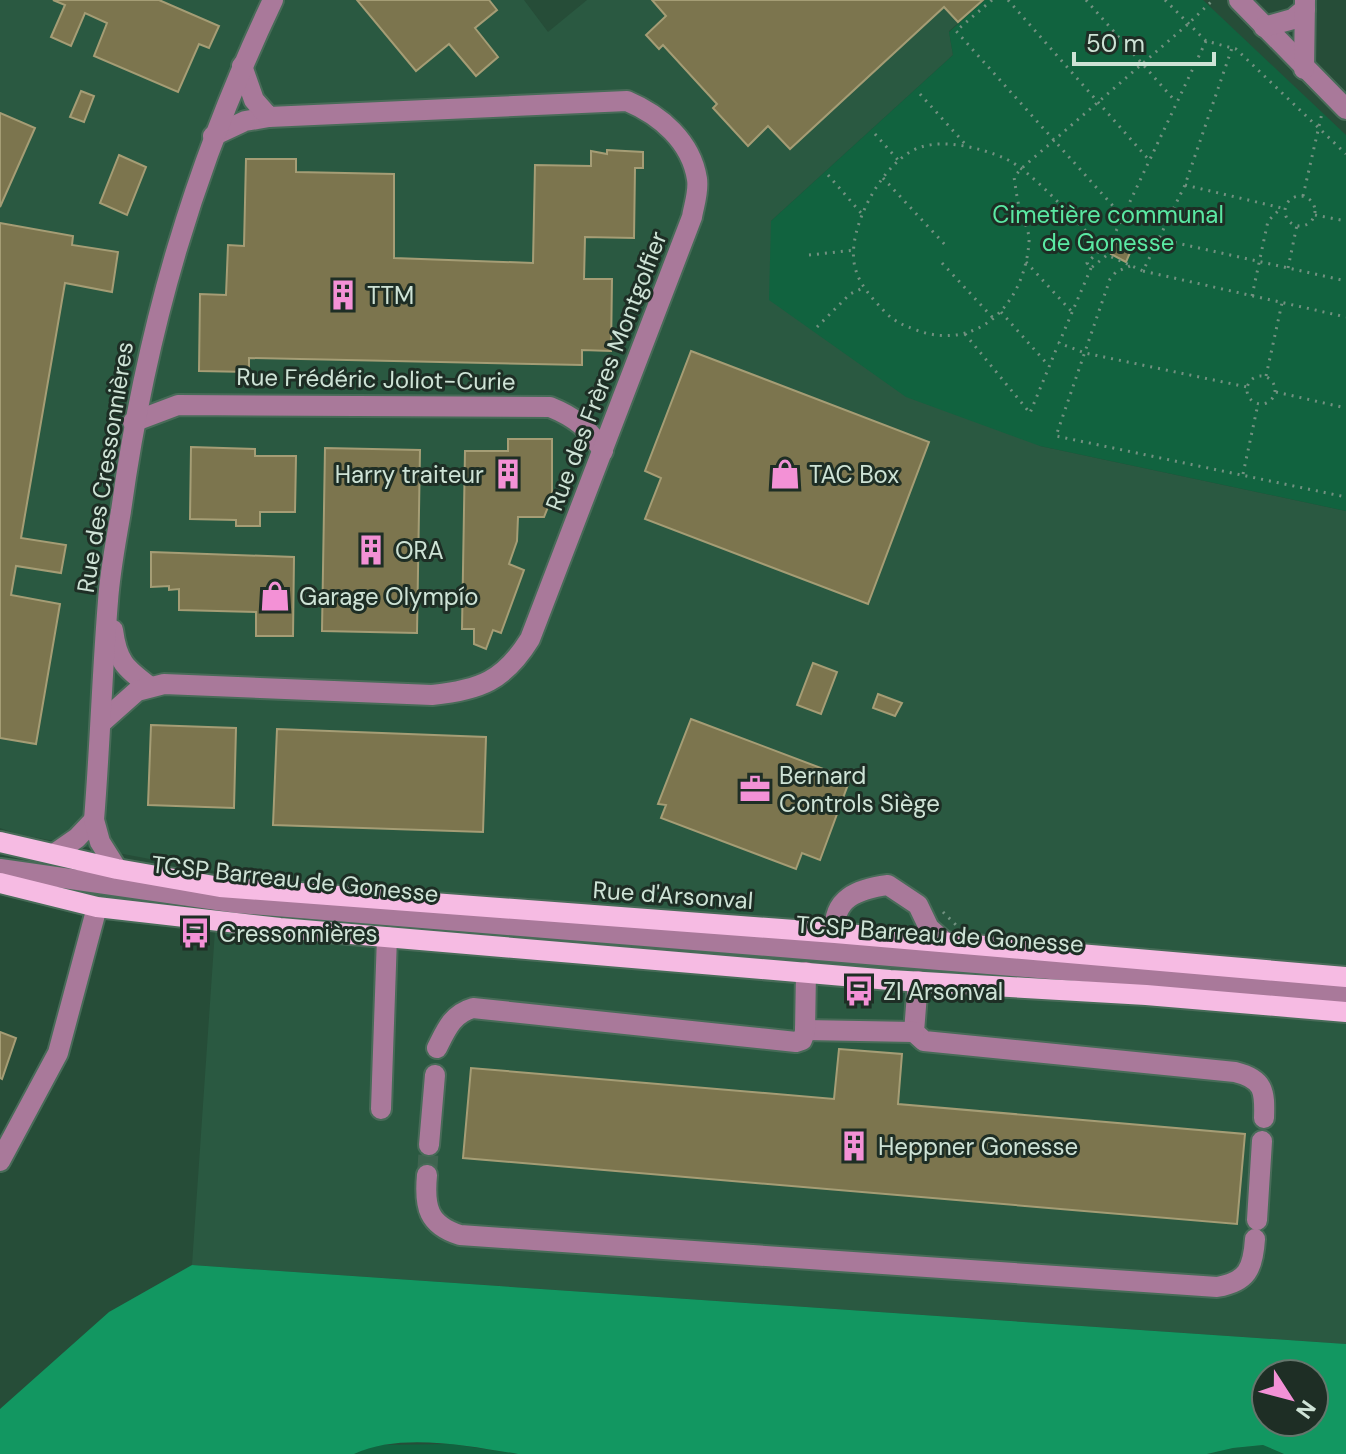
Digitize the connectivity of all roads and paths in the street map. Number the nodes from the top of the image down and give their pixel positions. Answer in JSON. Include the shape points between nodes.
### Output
{"nodes":[{"id":1,"x":273,"y":0,"type":"edge"},
{"id":2,"x":992,"y":0,"type":"edge"},
{"id":3,"x":1008,"y":0,"type":"edge"},
{"id":4,"x":1086,"y":0,"type":"edge"},
{"id":5,"x":1165,"y":0,"type":"edge"},
{"id":6,"x":1213,"y":0,"type":"edge"},
{"id":7,"x":1239,"y":0,"type":"edge"},
{"id":8,"x":1305,"y":4,"type":"edge"},
{"id":9,"x":1187,"y":25,"type":"junction"},
{"id":10,"x":1264,"y":27,"type":"junction"},
{"id":11,"x":1206,"y":41,"type":"junction"},
{"id":12,"x":1232,"y":48,"type":"junction"},
{"id":13,"x":1142,"y":64,"type":"junction"},
{"id":14,"x":242,"y":66,"type":"junction"},
{"id":15,"x":1304,"y":69,"type":"junction"},
{"id":16,"x":920,"y":94,"type":"dead end"},
{"id":17,"x":1176,"y":102,"type":"junction"},
{"id":18,"x":1098,"y":103,"type":"junction"},
{"id":19,"x":1340,"y":103,"type":"edge"},
{"id":20,"x":269,"y":117,"type":"junction"},
{"id":21,"x":1319,"y":125,"type":"junction"},
{"id":22,"x":875,"y":134,"type":"dead end"},
{"id":23,"x":213,"y":136,"type":"junction"},
{"id":24,"x":1053,"y":141,"type":"junction"},
{"id":25,"x":968,"y":148,"type":"junction"},
{"id":26,"x":1346,"y":154,"type":"edge"},
{"id":27,"x":1149,"y":160,"type":"junction"},
{"id":28,"x":899,"y":161,"type":"junction"},
{"id":29,"x":1022,"y":168,"type":"junction"},
{"id":30,"x":828,"y":175,"type":"dead end"},
{"id":31,"x":883,"y":178,"type":"junction"},
{"id":32,"x":1185,"y":185,"type":"junction"},
{"id":33,"x":1303,"y":196,"type":"junction"},
{"id":34,"x":1283,"y":208,"type":"junction"},
{"id":35,"x":862,"y":214,"type":"junction"},
{"id":36,"x":1315,"y":215,"type":"junction"},
{"id":37,"x":1122,"y":216,"type":"junction"},
{"id":38,"x":1346,"y":221,"type":"edge"},
{"id":39,"x":1297,"y":225,"type":"junction"},
{"id":40,"x":1159,"y":239,"type":"junction"},
{"id":41,"x":948,"y":248,"type":"dead end"},
{"id":42,"x":1102,"y":248,"type":"junction"},
{"id":43,"x":855,"y":250,"type":"junction"},
{"id":44,"x":809,"y":255,"type":"dead end"},
{"id":45,"x":1026,"y":261,"type":"junction"},
{"id":46,"x":1259,"y":261,"type":"junction"},
{"id":47,"x":942,"y":263,"type":"dead end"},
{"id":48,"x":1130,"y":266,"type":"junction"},
{"id":49,"x":1091,"y":268,"type":"junction"},
{"id":50,"x":1288,"y":268,"type":"junction"},
{"id":51,"x":1143,"y":271,"type":"junction"},
{"id":52,"x":1346,"y":281,"type":"edge"},
{"id":53,"x":865,"y":287,"type":"junction"},
{"id":54,"x":1252,"y":296,"type":"junction"},
{"id":55,"x":1282,"y":303,"type":"junction"},
{"id":56,"x":1001,"y":312,"type":"junction"},
{"id":57,"x":1072,"y":312,"type":"junction"},
{"id":58,"x":1346,"y":317,"type":"edge"},
{"id":59,"x":994,"y":319,"type":"junction"},
{"id":60,"x":817,"y":327,"type":"dead end"},
{"id":61,"x":965,"y":334,"type":"junction"},
{"id":62,"x":1059,"y":343,"type":"junction"},
{"id":63,"x":1085,"y":353,"type":"junction"},
{"id":64,"x":1050,"y":366,"type":"junction"},
{"id":65,"x":1266,"y":376,"type":"junction"},
{"id":66,"x":1247,"y":387,"type":"junction"},
{"id":67,"x":1275,"y":392,"type":"junction"},
{"id":68,"x":1258,"y":404,"type":"junction"},
{"id":69,"x":1346,"y":408,"type":"edge"},
{"id":70,"x":133,"y":422,"type":"junction"},
{"id":71,"x":603,"y":451,"type":"junction"},
{"id":72,"x":1242,"y":475,"type":"junction"},
{"id":73,"x":1346,"y":497,"type":"edge"},
{"id":74,"x":108,"y":599,"type":"junction"},
{"id":75,"x":149,"y":686,"type":"junction"},
{"id":76,"x":101,"y":723,"type":"junction"},
{"id":77,"x":94,"y":820,"type":"junction"},
{"id":78,"x":0,"y":842,"type":"edge"},
{"id":79,"x":0,"y":854,"type":"edge"},
{"id":80,"x":54,"y":854,"type":"junction"},
{"id":81,"x":0,"y":869,"type":"edge"},
{"id":82,"x":117,"y":869,"type":"junction"},
{"id":83,"x":53,"y":876,"type":"junction"},
{"id":84,"x":0,"y":883,"type":"edge"},
{"id":85,"x":97,"y":907,"type":"junction"},
{"id":86,"x":835,"y":933,"type":"junction"},
{"id":87,"x":387,"y":937,"type":"junction"},
{"id":88,"x":947,"y":944,"type":"junction"},
{"id":89,"x":806,"y":972,"type":"junction"},
{"id":90,"x":1346,"y":977,"type":"edge"},
{"id":91,"x":918,"y":981,"type":"junction"},
{"id":92,"x":1346,"y":993,"type":"edge"},
{"id":93,"x":1346,"y":1012,"type":"edge"},
{"id":94,"x":805,"y":1030,"type":"junction"},
{"id":95,"x":914,"y":1032,"type":"junction"},
{"id":96,"x":437,"y":1048,"type":"dead end"},
{"id":97,"x":435,"y":1075,"type":"dead end"},
{"id":98,"x":381,"y":1109,"type":"dead end"},
{"id":99,"x":1264,"y":1118,"type":"dead end"},
{"id":100,"x":1262,"y":1141,"type":"dead end"},
{"id":101,"x":429,"y":1145,"type":"tunnel mouth"},
{"id":102,"x":0,"y":1161,"type":"edge"},
{"id":103,"x":427,"y":1175,"type":"tunnel mouth"}],
"edges":[{"from":1,"to":14,"type":"street","name":"Rue des Cressonnières"},
{"from":2,"to":24,"type":"path","via":[[956,31]]},
{"from":3,"to":18,"type":"path"},
{"from":4,"to":13,"type":"path"},
{"from":5,"to":9,"type":"path"},
{"from":6,"to":9,"type":"path"},
{"from":7,"to":10,"type":"street"},
{"from":8,"to":10,"type":"street","via":[[1293,19]]},
{"from":8,"to":15,"type":"street"},
{"from":9,"to":11,"type":"path"},
{"from":9,"to":13,"type":"path"},
{"from":10,"to":15,"type":"street"},
{"from":11,"to":12,"type":"path"},
{"from":11,"to":17,"type":"path"},
{"from":12,"to":21,"type":"path"},
{"from":12,"to":32,"type":"path"},
{"from":13,"to":17,"type":"path"},
{"from":13,"to":18,"type":"path"},
{"from":14,"to":20,"type":"street","via":[[254,100]]},
{"from":14,"to":23,"type":"street","name":"Rue des Cressonnières"},
{"from":15,"to":19,"type":"street"},
{"from":16,"to":25,"type":"path"},
{"from":17,"to":27,"type":"path"},
{"from":18,"to":24,"type":"path"},
{"from":18,"to":27,"type":"path"},
{"from":19,"to":21,"type":"path","via":[[1322,113]]},
{"from":20,"to":23,"type":"street","name":"Rue des Frères Montgolfier"},
{"from":20,"to":71,"type":"street","name":"Rue des Frères Montgolfier","via":[[627,101],[677,136],[698,182],[692,217]]},
{"from":21,"to":26,"type":"path"},
{"from":21,"to":33,"type":"path"},
{"from":22,"to":28,"type":"path"},
{"from":23,"to":70,"type":"street","name":"Rue des Cressonnières","via":[[148,350]]},
{"from":24,"to":29,"type":"path"},
{"from":24,"to":37,"type":"path"},
{"from":25,"to":28,"type":"path","via":[[920,147]]},
{"from":25,"to":29,"type":"path","via":[[1004,157]]},
{"from":27,"to":37,"type":"path"},
{"from":28,"to":31,"type":"path"},
{"from":29,"to":42,"type":"path"},
{"from":29,"to":45,"type":"path","via":[[1014,177],[1030,238]]},
{"from":30,"to":35,"type":"path"},
{"from":31,"to":35,"type":"path"},
{"from":31,"to":41,"type":"path"},
{"from":32,"to":34,"type":"path"},
{"from":32,"to":40,"type":"path"},
{"from":33,"to":34,"type":"path","via":[[1293,197]]},
{"from":33,"to":36,"type":"path","via":[[1312,201]]},
{"from":34,"to":39,"type":"path"},
{"from":34,"to":46,"type":"path","via":[[1268,221]]},
{"from":35,"to":43,"type":"path"},
{"from":36,"to":38,"type":"path"},
{"from":36,"to":39,"type":"path","via":[[1309,223]]},
{"from":37,"to":42,"type":"path","via":[[1108,248]]},
{"from":39,"to":50,"type":"path"},
{"from":40,"to":46,"type":"path"},
{"from":40,"to":51,"type":"path"},
{"from":42,"to":49,"type":"path","via":[[1087,263]]},
{"from":43,"to":44,"type":"path"},
{"from":43,"to":53,"type":"path","via":[[855,267]]},
{"from":45,"to":56,"type":"path"},
{"from":45,"to":57,"type":"path"},
{"from":46,"to":50,"type":"path"},
{"from":46,"to":54,"type":"path"},
{"from":47,"to":59,"type":"path"},
{"from":48,"to":49,"type":"path","via":[[1107,255]]},
{"from":48,"to":51,"type":"path"},
{"from":48,"to":63,"type":"path","via":[[1110,279]]},
{"from":49,"to":57,"type":"path"},
{"from":50,"to":52,"type":"path"},
{"from":51,"to":54,"type":"path"},
{"from":53,"to":60,"type":"path","via":[[850,294]]},
{"from":53,"to":61,"type":"path","via":[[895,322],[934,336]]},
{"from":54,"to":55,"type":"path"},
{"from":55,"to":58,"type":"path"},
{"from":55,"to":65,"type":"path"},
{"from":56,"to":59,"type":"path"},
{"from":56,"to":64,"type":"path"},
{"from":57,"to":62,"type":"path"},
{"from":59,"to":61,"type":"path"},
{"from":61,"to":64,"type":"path","via":[[1030,413]]},
{"from":62,"to":63,"type":"path"},
{"from":62,"to":64,"type":"path"},
{"from":63,"to":66,"type":"path"},
{"from":63,"to":72,"type":"path","via":[[1056,436]]},
{"from":65,"to":66,"type":"path","via":[[1252,379]]},
{"from":65,"to":67,"type":"path"},
{"from":66,"to":68,"type":"path","via":[[1248,396]]},
{"from":67,"to":68,"type":"path"},
{"from":67,"to":69,"type":"path"},
{"from":68,"to":72,"type":"path"},
{"from":70,"to":71,"type":"street","name":"Rue Frédéric Joliot-Curie","via":[[178,405],[550,407],[590,430]]},
{"from":70,"to":74,"type":"street","name":"Rue des Cressonnières"},
{"from":71,"to":75,"type":"street","name":"Rue des Frères Montgolfier","via":[[530,639],[494,680],[469,691],[432,695]]},
{"from":72,"to":73,"type":"path"},
{"from":74,"to":75,"type":"street","via":[[123,666]]},
{"from":74,"to":76,"type":"street","name":"Rue des Cressonnières"},
{"from":75,"to":76,"type":"street"},
{"from":76,"to":77,"type":"street","name":"Rue des Cressonnières"},
{"from":77,"to":80,"type":"street"},
{"from":77,"to":82,"type":"street","name":"Rue des Cressonnières"},
{"from":78,"to":80,"type":"main road","name":"Rue d'Arsonval"},
{"from":79,"to":83,"type":"street","name":"TCSP Barreau de Gonesse"},
{"from":80,"to":82,"type":"main road","name":"Rue d'Arsonval"},
{"from":81,"to":83,"type":"street","name":"TCSP Barreau de Gonesse"},
{"from":82,"to":86,"type":"main road","name":"Rue d'Arsonval","via":[[220,887]]},
{"from":83,"to":92,"type":"street","name":"TCSP Barreau de Gonesse","via":[[254,905]]},
{"from":84,"to":85,"type":"main road"},
{"from":85,"to":87,"type":"main road"},
{"from":85,"to":102,"type":"street","via":[[58,1053]]},
{"from":86,"to":88,"type":"main road","name":"Rue d'Arsonval"},
{"from":86,"to":88,"type":"street","via":[[834,918],[846,898],[888,885],[918,905],[929,928]]},
{"from":87,"to":89,"type":"main road"},
{"from":87,"to":98,"type":"street"},
{"from":88,"to":90,"type":"main road","name":"Rue d'Arsonval"},
{"from":89,"to":91,"type":"main road"},
{"from":89,"to":94,"type":"street"},
{"from":91,"to":93,"type":"main road"},
{"from":91,"to":95,"type":"street"},
{"from":94,"to":95,"type":"street"},
{"from":94,"to":96,"type":"street","via":[[796,1042],[473,1008],[460,1012]]},
{"from":95,"to":99,"type":"street","via":[[924,1041],[1248,1075],[1265,1094]]},
{"from":97,"to":101,"type":"street"},
{"from":100,"to":103,"type":"street","via":[[1252,1262],[1237,1284],[1217,1287],[460,1235],[437,1225],[428,1207]]}]}
